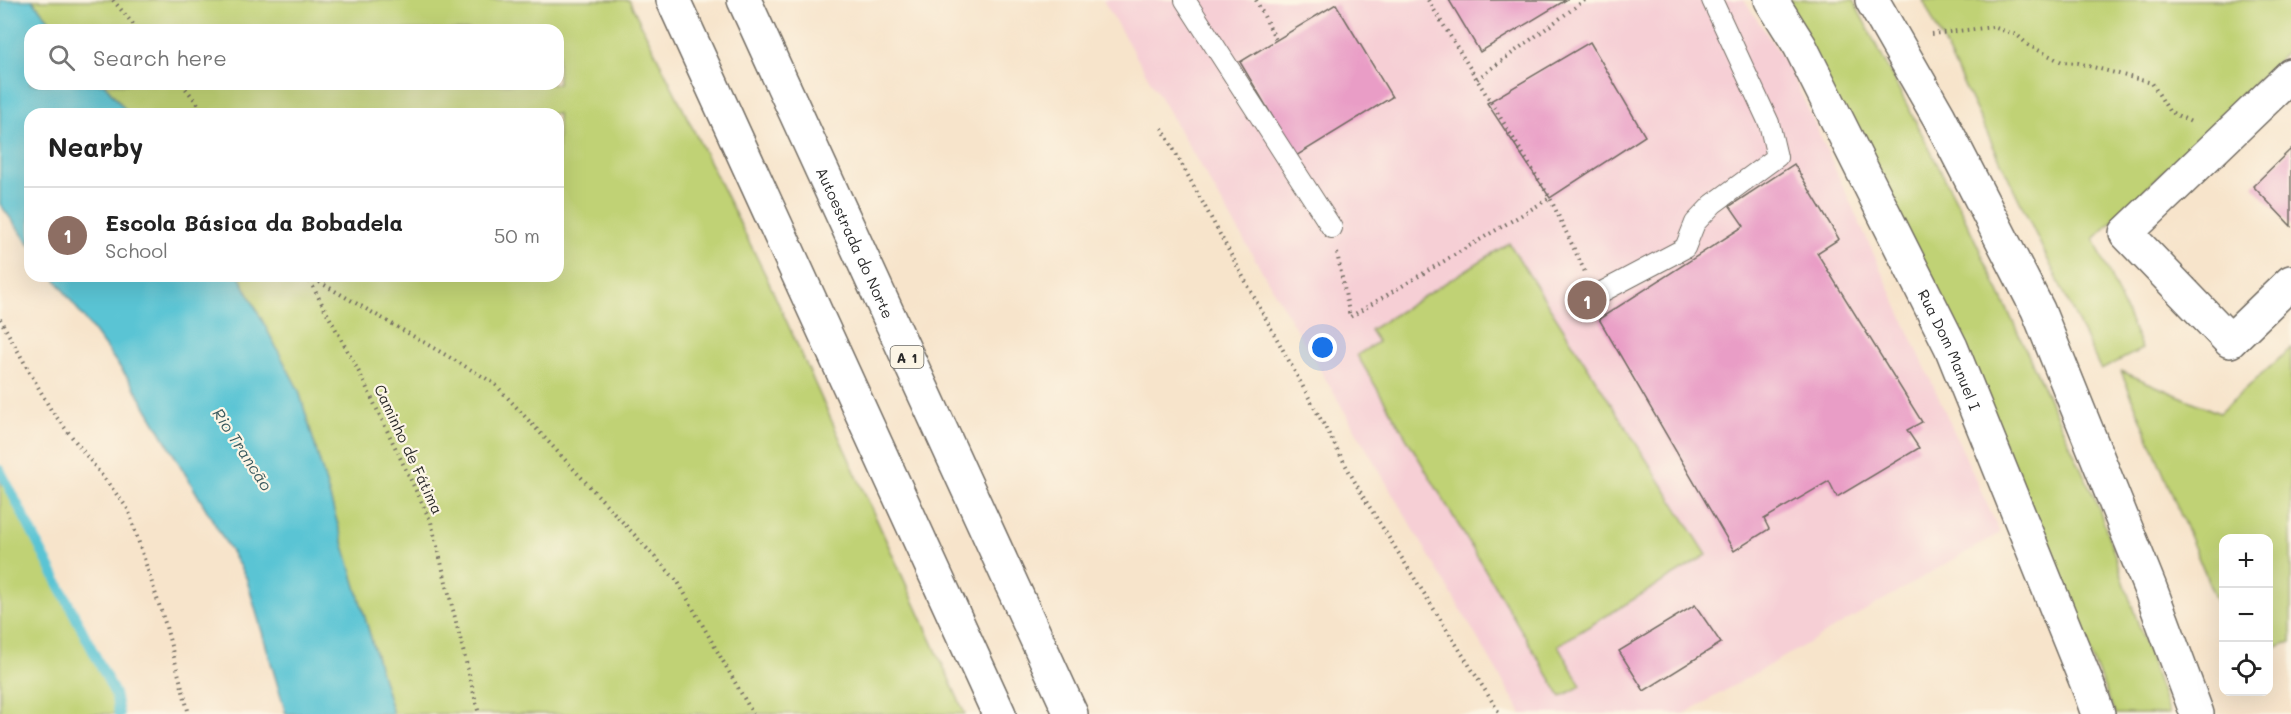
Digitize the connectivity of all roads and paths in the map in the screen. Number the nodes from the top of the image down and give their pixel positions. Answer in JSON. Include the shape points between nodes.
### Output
{"nodes":[{"id":1,"x":113,"y":0,"type":"edge"},
{"id":2,"x":673,"y":0,"type":"edge"},
{"id":3,"x":744,"y":0,"type":"edge"},
{"id":4,"x":1185,"y":0,"type":"edge"},
{"id":5,"x":1256,"y":0,"type":"edge"},
{"id":6,"x":1428,"y":0,"type":"edge"},
{"id":7,"x":1585,"y":0,"type":"edge"},
{"id":8,"x":1712,"y":0,"type":"edge"},
{"id":9,"x":1771,"y":0,"type":"edge"},
{"id":10,"x":1872,"y":0,"type":"edge"},
{"id":11,"x":133,"y":24,"type":"edge"},
{"id":12,"x":1894,"y":38,"type":"junction"},
{"id":13,"x":1276,"y":40,"type":"dead end"},
{"id":14,"x":2291,"y":75,"type":"edge"},
{"id":15,"x":1477,"y":79,"type":"junction"},
{"id":16,"x":187,"y":90,"type":"edge"},
{"id":17,"x":201,"y":108,"type":"edge"},
{"id":18,"x":1162,"y":128,"type":"dead end"},
{"id":19,"x":2232,"y":130,"type":"junction"},
{"id":20,"x":1550,"y":198,"type":"junction"},
{"id":21,"x":1332,"y":228,"type":"joint"},
{"id":22,"x":311,"y":282,"type":"edge"},
{"id":23,"x":318,"y":282,"type":"edge"},
{"id":24,"x":2291,"y":282,"type":"edge"},
{"id":25,"x":1596,"y":295,"type":"joint"},
{"id":26,"x":0,"y":319,"type":"edge"},
{"id":27,"x":189,"y":714,"type":"edge"},
{"id":28,"x":479,"y":714,"type":"edge"},
{"id":29,"x":753,"y":714,"type":"edge"},
{"id":30,"x":999,"y":714,"type":"edge"},
{"id":31,"x":1071,"y":714,"type":"edge"},
{"id":32,"x":1500,"y":714,"type":"edge"},
{"id":33,"x":2098,"y":714,"type":"edge"},
{"id":34,"x":2197,"y":714,"type":"edge"}],
"edges":[{"from":1,"to":11,"type":"path"},
{"from":2,"to":30,"type":"main road"},
{"from":3,"to":31,"type":"main road","name":"Autoestrada do Norte","number":"A 1"},
{"from":4,"to":21,"type":"lane"},
{"from":5,"to":13,"type":"path"},
{"from":6,"to":15,"type":"path"},
{"from":7,"to":15,"type":"path"},
{"from":8,"to":25,"type":"lane","via":[[1769,123],[1777,157],[1713,204],[1695,223],[1685,248]]},
{"from":9,"to":33,"type":"main road","name":"Rua Dom Manuel I","via":[[1800,46],[1951,347]]},
{"from":10,"to":12,"type":"main road"},
{"from":12,"to":19,"type":"path","via":[[1993,27],[2017,35],[2062,62],[2152,83],[2169,111],[2191,122]]},
{"from":12,"to":34,"type":"main road","via":[[2038,310]]},
{"from":14,"to":19,"type":"main road"},
{"from":15,"to":20,"type":"path"},
{"from":16,"to":17,"type":"path"},
{"from":18,"to":32,"type":"path","via":[[1362,495]]},
{"from":19,"to":24,"type":"main road","via":[[2126,233],[2230,341]]},
{"from":20,"to":21,"type":"path","via":[[1350,318]]},
{"from":20,"to":25,"type":"path"},
{"from":22,"to":28,"type":"path","name":"Caminho de Fátima","via":[[431,522]]},
{"from":23,"to":29,"type":"path","via":[[494,383],[678,582]]},
{"from":26,"to":27,"type":"path","via":[[51,410],[128,509]]}]}
